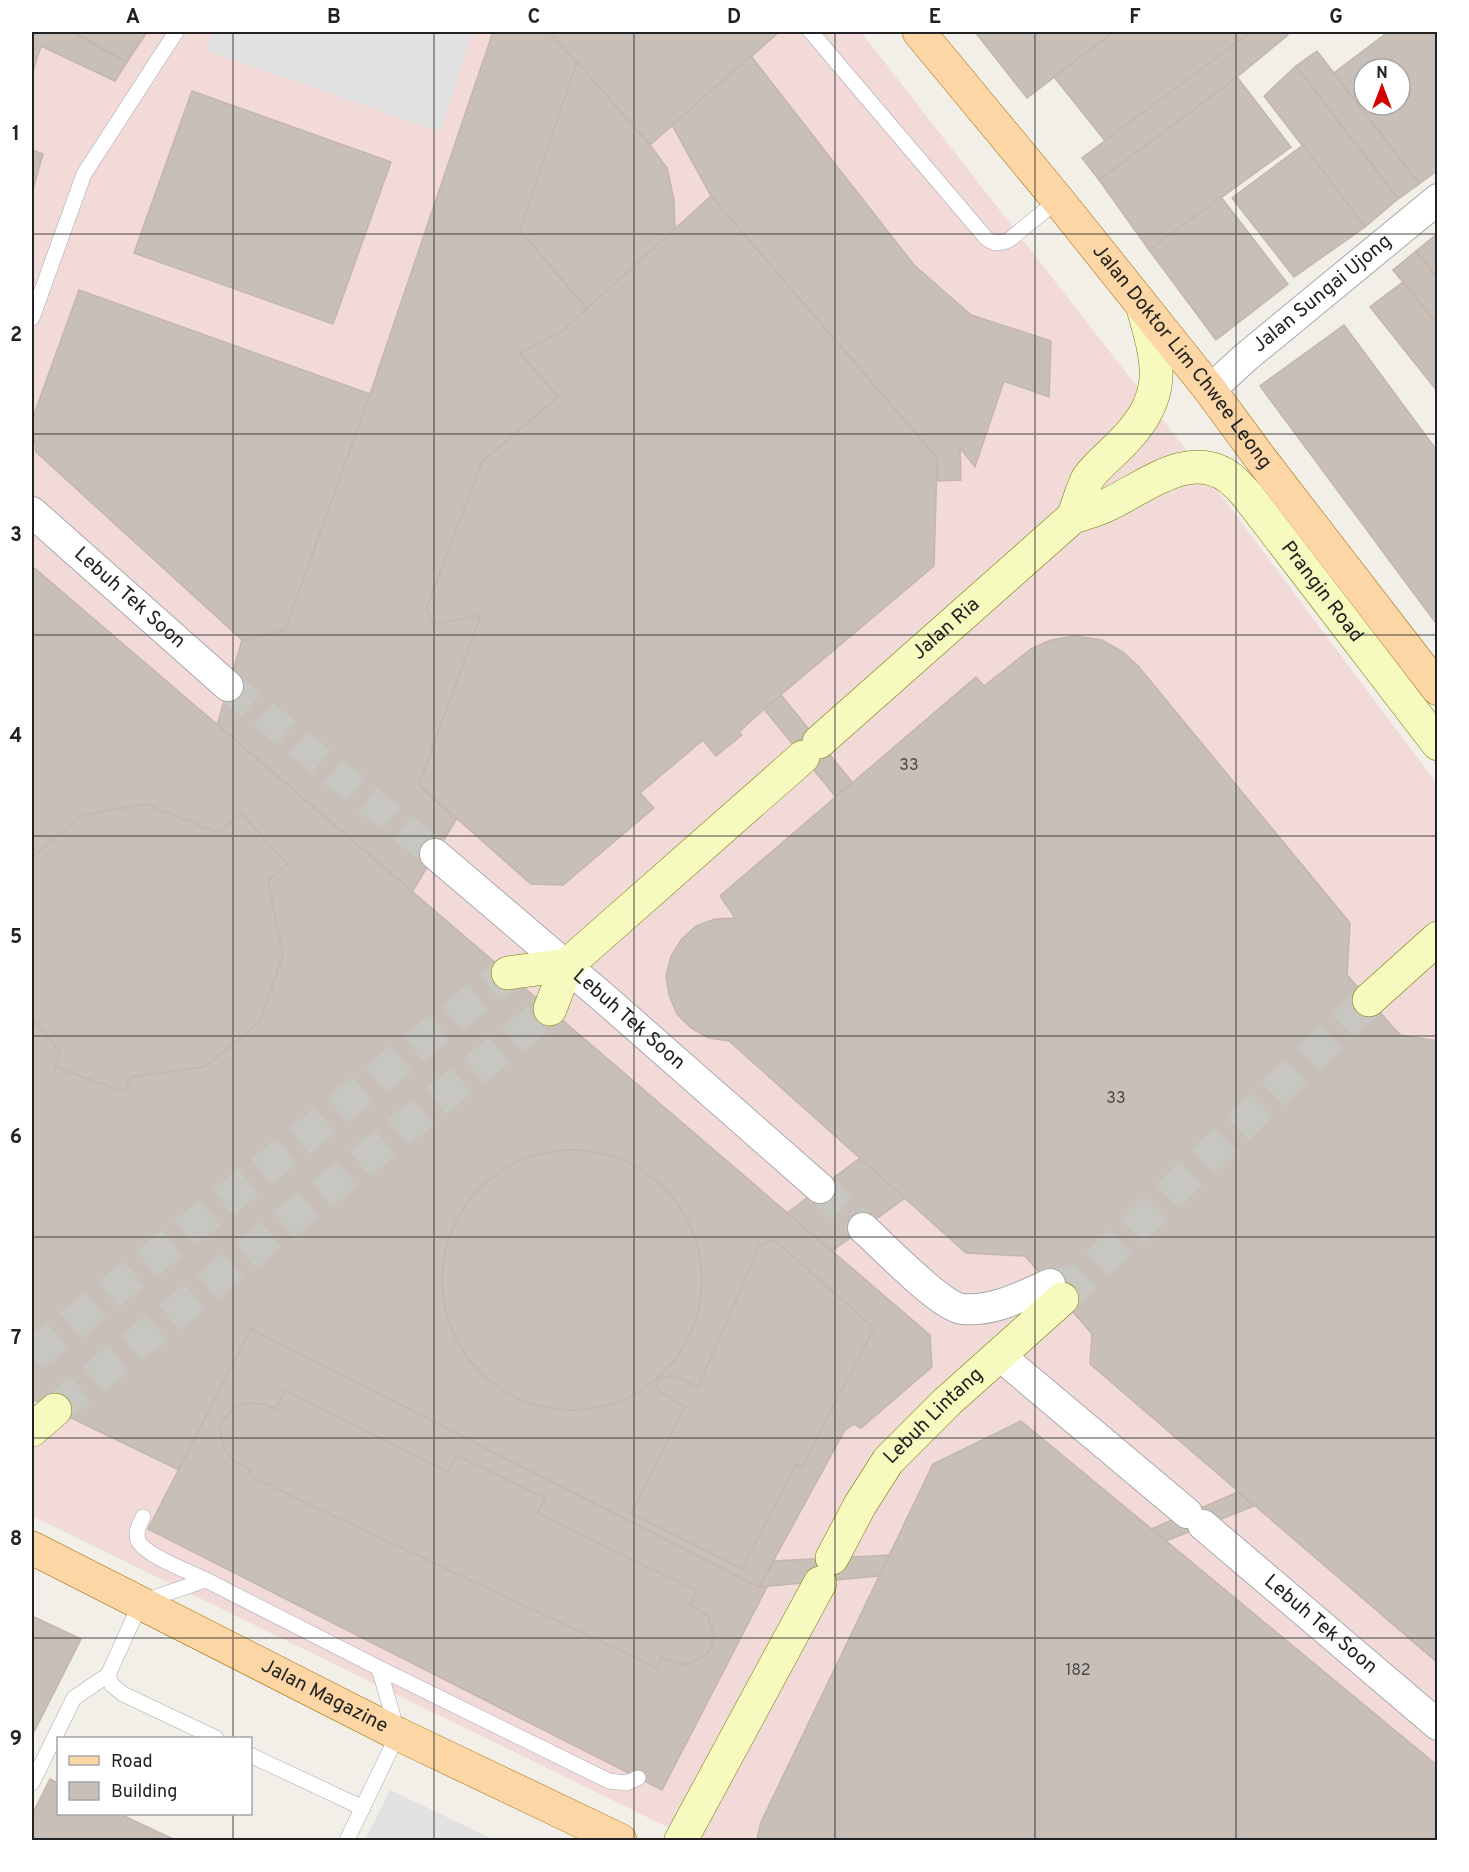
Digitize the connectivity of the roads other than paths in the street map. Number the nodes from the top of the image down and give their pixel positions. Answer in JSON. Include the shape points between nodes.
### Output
{"nodes":[{"id":1,"x":176,"y":32,"type":"edge"},
{"id":2,"x":811,"y":32,"type":"edge"},
{"id":3,"x":919,"y":32,"type":"edge"},
{"id":4,"x":1437,"y":199,"type":"edge"},
{"id":5,"x":1058,"y":200,"type":"junction"},
{"id":6,"x":1143,"y":308,"type":"junction"},
{"id":7,"x":32,"y":318,"type":"edge"},
{"id":8,"x":1210,"y":390,"type":"junction"},
{"id":9,"x":1187,"y":468,"type":"joint"},
{"id":10,"x":32,"y":512,"type":"edge"},
{"id":11,"x":1074,"y":517,"type":"junction"},
{"id":12,"x":228,"y":686,"type":"tunnel mouth"},
{"id":13,"x":1437,"y":689,"type":"edge"},
{"id":14,"x":1437,"y":744,"type":"edge"},
{"id":15,"x":435,"y":854,"type":"tunnel mouth"},
{"id":16,"x":1437,"y":938,"type":"edge"},
{"id":17,"x":567,"y":965,"type":"junction"},
{"id":18,"x":508,"y":974,"type":"tunnel mouth"},
{"id":19,"x":1369,"y":1000,"type":"tunnel mouth"},
{"id":20,"x":550,"y":1009,"type":"tunnel mouth"},
{"id":21,"x":820,"y":1188,"type":"tunnel mouth"},
{"id":22,"x":863,"y":1228,"type":"tunnel mouth"},
{"id":23,"x":1056,"y":1292,"type":"joint"},
{"id":24,"x":999,"y":1355,"type":"junction"},
{"id":25,"x":143,"y":1517,"type":"dead end"},
{"id":26,"x":32,"y":1548,"type":"edge"},
{"id":27,"x":206,"y":1580,"type":"junction"},
{"id":28,"x":141,"y":1602,"type":"junction"},
{"id":29,"x":379,"y":1668,"type":"junction"},
{"id":30,"x":110,"y":1680,"type":"junction"},
{"id":31,"x":1437,"y":1725,"type":"edge"},
{"id":32,"x":398,"y":1734,"type":"junction"},
{"id":33,"x":214,"y":1737,"type":"edge"},
{"id":34,"x":252,"y":1756,"type":"edge"},
{"id":35,"x":638,"y":1778,"type":"dead end"},
{"id":36,"x":32,"y":1783,"type":"edge"},
{"id":37,"x":363,"y":1808,"type":"junction"},
{"id":38,"x":347,"y":1840,"type":"edge"},
{"id":39,"x":620,"y":1840,"type":"edge"},
{"id":40,"x":681,"y":1840,"type":"edge"}],
"edges":[{"from":1,"to":7,"type":"lane","via":[[84,174]]},
{"from":2,"to":5,"type":"lane","via":[[993,243],[1009,240]]},
{"from":3,"to":5,"type":"main road","name":"Jalan Doktor Lim Chwee Leong"},
{"from":4,"to":8,"type":"street","name":"Jalan Sungai Ujong"},
{"from":5,"to":6,"type":"main road","name":"Jalan Doktor Lim Chwee Leong"},
{"from":6,"to":8,"type":"main road","name":"Jalan Doktor Lim Chwee Leong"},
{"from":6,"to":11,"type":"street","name":"Jalan Ria","via":[[1154,346],[1155,394],[1140,423],[1089,478]]},
{"from":8,"to":13,"type":"main road","name":"Jalan Doktor Lim Chwee Leong"},
{"from":9,"to":11,"type":"street","name":"Jalan Ria","via":[[1154,478],[1108,505]]},
{"from":9,"to":14,"type":"street","name":"Prangin Road","via":[[1216,471],[1230,478],[1247,495]]},
{"from":10,"to":12,"type":"street","name":"Lebuh Tek Soon"},
{"from":11,"to":17,"type":"street","name":"Jalan Ria"},
{"from":15,"to":17,"type":"street","name":"Lebuh Tek Soon"},
{"from":16,"to":19,"type":"street"},
{"from":17,"to":18,"type":"street"},
{"from":17,"to":20,"type":"street","name":"Jalan Ria"},
{"from":17,"to":21,"type":"street","name":"Lebuh Tek Soon"},
{"from":22,"to":23,"type":"street","via":[[938,1296],[961,1309],[1002,1305]]},
{"from":23,"to":24,"type":"street","name":"Lebuh Lintang"},
{"from":24,"to":31,"type":"street","name":"Lebuh Tek Soon"},
{"from":24,"to":40,"type":"street","name":"Lebuh Lintang","via":[[888,1461],[860,1505]]},
{"from":25,"to":27,"type":"lane","via":[[138,1540],[146,1550]]},
{"from":26,"to":28,"type":"main road","name":"Jalan Magazine"},
{"from":27,"to":28,"type":"lane"},
{"from":27,"to":29,"type":"lane"},
{"from":28,"to":30,"type":"lane"},
{"from":28,"to":32,"type":"main road","name":"Jalan Magazine"},
{"from":29,"to":32,"type":"lane"},
{"from":29,"to":35,"type":"lane","via":[[609,1781],[626,1783]]},
{"from":30,"to":33,"type":"lane","via":[[123,1694]]},
{"from":30,"to":36,"type":"lane","via":[[74,1698]]},
{"from":32,"to":37,"type":"lane"},
{"from":32,"to":39,"type":"main road","name":"Jalan Magazine"},
{"from":34,"to":37,"type":"lane"},
{"from":37,"to":38,"type":"lane"}]}
